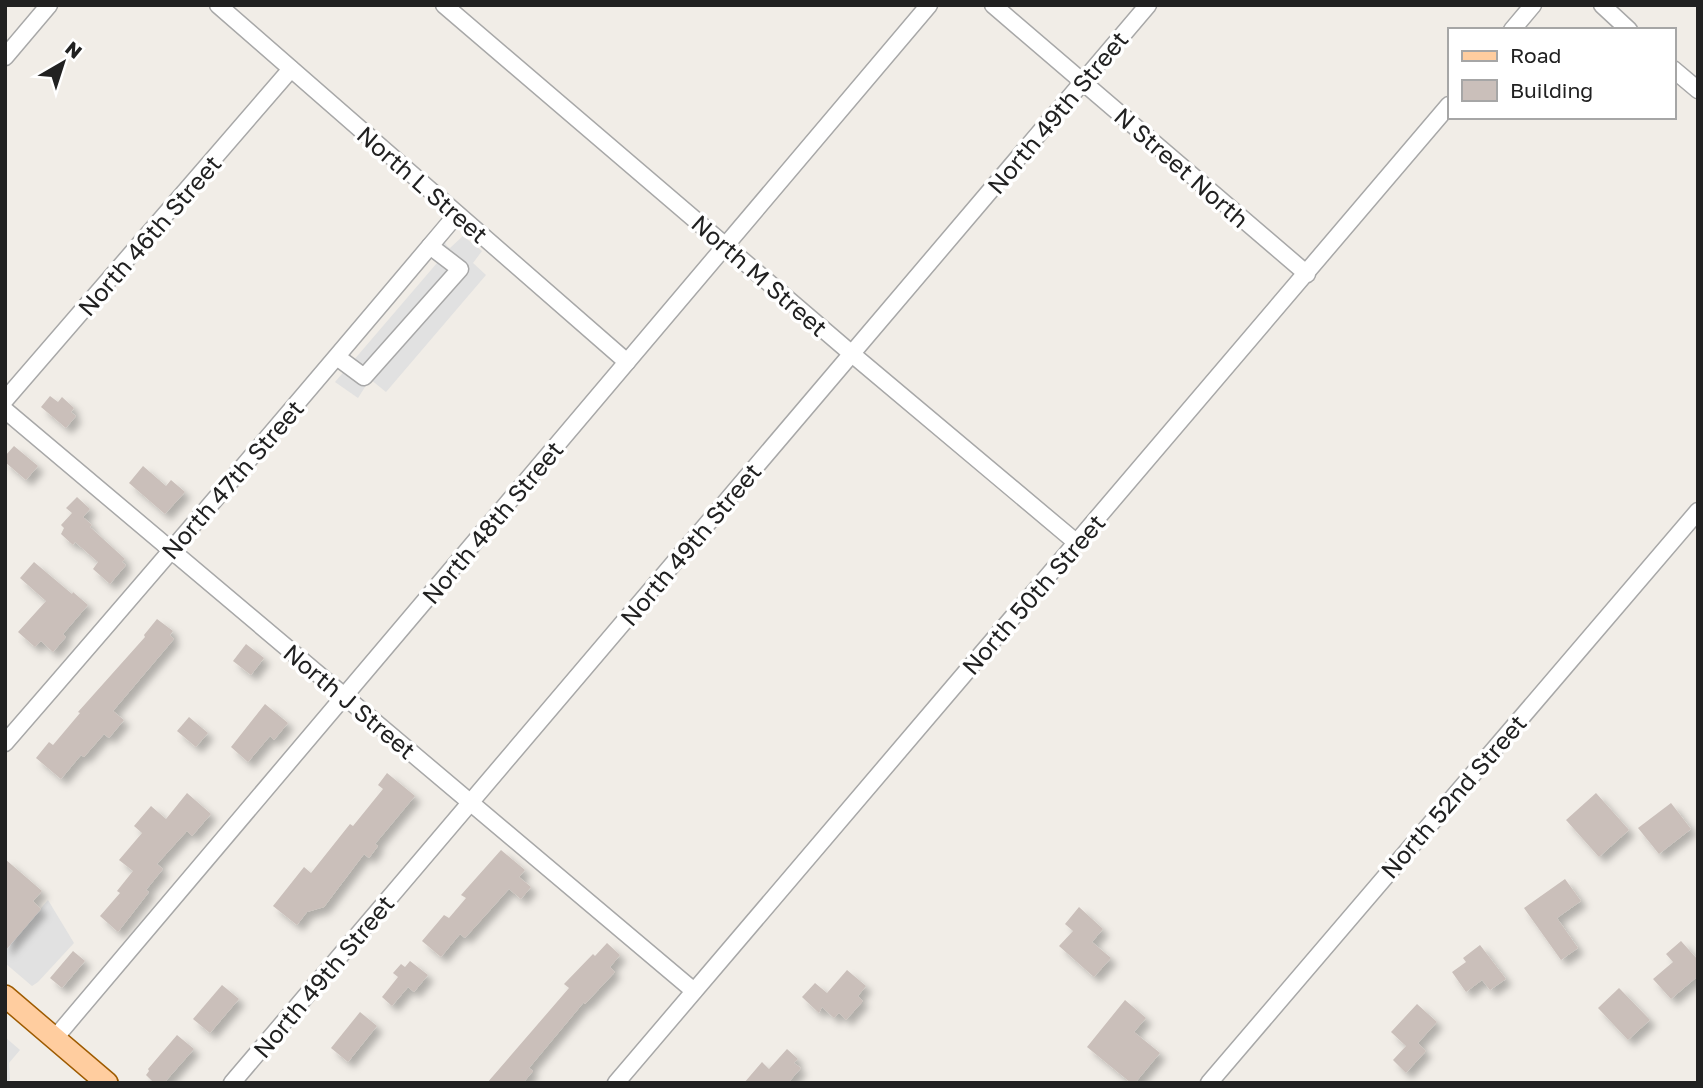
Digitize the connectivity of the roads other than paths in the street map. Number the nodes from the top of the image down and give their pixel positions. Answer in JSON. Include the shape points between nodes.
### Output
{"nodes":[{"id":1,"x":48,"y":5,"type":"edge"},
{"id":2,"x":218,"y":5,"type":"edge"},
{"id":3,"x":444,"y":5,"type":"edge"},
{"id":4,"x":929,"y":5,"type":"edge"},
{"id":5,"x":993,"y":5,"type":"edge"},
{"id":6,"x":1148,"y":5,"type":"edge"},
{"id":7,"x":1533,"y":5,"type":"edge"},
{"id":8,"x":1602,"y":5,"type":"edge"},
{"id":9,"x":1514,"y":28,"type":"edge"},
{"id":10,"x":1627,"y":28,"type":"edge"},
{"id":11,"x":5,"y":57,"type":"edge"},
{"id":12,"x":291,"y":69,"type":"junction"},
{"id":13,"x":1675,"y":71,"type":"edge"},
{"id":14,"x":1083,"y":82,"type":"junction"},
{"id":15,"x":1698,"y":90,"type":"edge"},
{"id":16,"x":1448,"y":106,"type":"edge"},
{"id":17,"x":457,"y":214,"type":"junction"},
{"id":18,"x":430,"y":246,"type":"junction"},
{"id":19,"x":726,"y":246,"type":"junction"},
{"id":20,"x":1307,"y":274,"type":"junction"},
{"id":21,"x":852,"y":354,"type":"junction"},
{"id":22,"x":337,"y":357,"type":"junction"},
{"id":23,"x":627,"y":362,"type":"junction"},
{"id":24,"x":5,"y":400,"type":"edge"},
{"id":25,"x":5,"y":410,"type":"edge"},
{"id":26,"x":1698,"y":511,"type":"edge"},
{"id":27,"x":1077,"y":543,"type":"junction"},
{"id":28,"x":171,"y":550,"type":"junction"},
{"id":29,"x":344,"y":696,"type":"junction"},
{"id":30,"x":5,"y":743,"type":"edge"},
{"id":31,"x":470,"y":802,"type":"junction"},
{"id":32,"x":694,"y":991,"type":"junction"},
{"id":33,"x":5,"y":996,"type":"edge"},
{"id":34,"x":55,"y":1038,"type":"junction"},
{"id":35,"x":107,"y":1083,"type":"edge"},
{"id":36,"x":232,"y":1083,"type":"edge"},
{"id":37,"x":616,"y":1083,"type":"edge"},
{"id":38,"x":1209,"y":1083,"type":"edge"}],
"edges":[{"from":1,"to":11,"type":"street"},
{"from":2,"to":12,"type":"street","name":"North L Street"},
{"from":3,"to":19,"type":"street","name":"North M Street"},
{"from":4,"to":19,"type":"street","name":"North 48th Street"},
{"from":5,"to":14,"type":"street","name":"N Street North"},
{"from":6,"to":14,"type":"street","name":"North 49th Street"},
{"from":7,"to":9,"type":"street"},
{"from":8,"to":10,"type":"street"},
{"from":12,"to":17,"type":"street","name":"North L Street"},
{"from":12,"to":24,"type":"street","name":"North 46th Street"},
{"from":13,"to":15,"type":"street"},
{"from":14,"to":20,"type":"street","name":"N Street North"},
{"from":14,"to":21,"type":"street","name":"North 49th Street"},
{"from":16,"to":20,"type":"street","name":"North 50th Street"},
{"from":17,"to":18,"type":"street","name":"North 47th Street"},
{"from":17,"to":23,"type":"street","name":"North L Street"},
{"from":18,"to":22,"type":"street","name":"North 47th Street"},
{"from":18,"to":22,"type":"street","via":[[460,269],[364,377]]},
{"from":19,"to":21,"type":"street","name":"North M Street"},
{"from":19,"to":23,"type":"street","name":"North 48th Street"},
{"from":20,"to":27,"type":"street","name":"North 50th Street"},
{"from":21,"to":27,"type":"street","name":"North M Street"},
{"from":21,"to":31,"type":"street","name":"North 49th Street"},
{"from":22,"to":28,"type":"street","name":"North 47th Street"},
{"from":23,"to":29,"type":"street","name":"North 48th Street"},
{"from":25,"to":28,"type":"street","name":"North J Street"},
{"from":26,"to":38,"type":"street","name":"North 52nd Street"},
{"from":27,"to":32,"type":"street","name":"North 50th Street"},
{"from":28,"to":29,"type":"street","name":"North J Street"},
{"from":28,"to":30,"type":"street","name":"North 47th Street"},
{"from":29,"to":31,"type":"street","name":"North J Street"},
{"from":29,"to":34,"type":"street","name":"North 48th Street"},
{"from":31,"to":32,"type":"street","name":"North J Street"},
{"from":31,"to":36,"type":"street","name":"North 49th Street"},
{"from":32,"to":37,"type":"street","name":"North 50th Street"},
{"from":33,"to":34,"type":"main road"},
{"from":34,"to":35,"type":"main road"}]}
